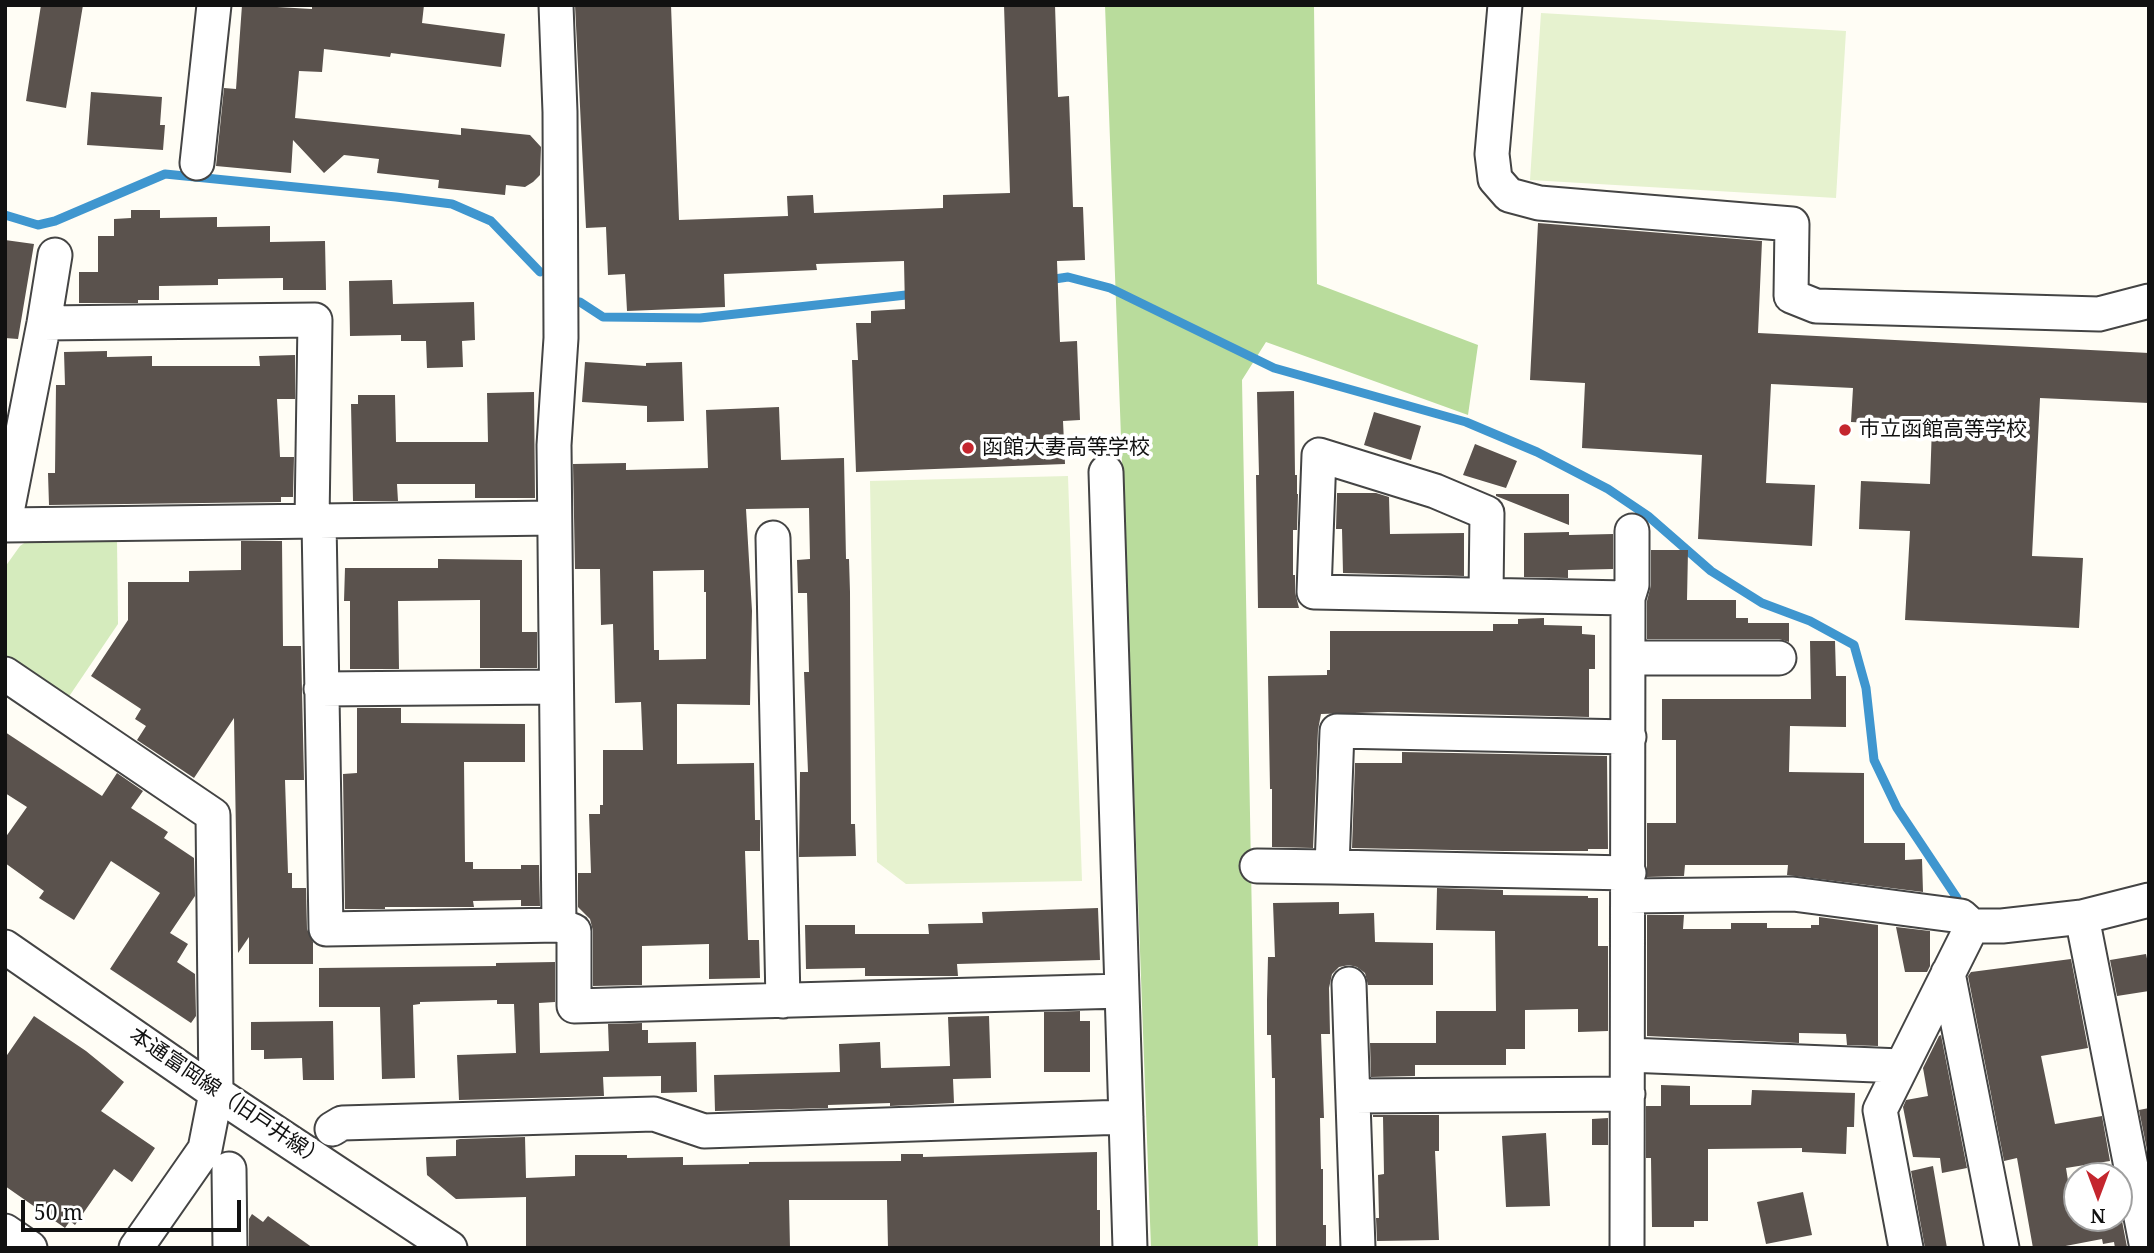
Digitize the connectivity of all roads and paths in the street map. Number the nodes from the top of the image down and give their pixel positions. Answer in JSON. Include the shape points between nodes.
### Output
{"nodes":[{"id":1,"x":214,"y":5,"type":"edge"},
{"id":2,"x":556,"y":5,"type":"edge"},
{"id":3,"x":1505,"y":5,"type":"edge"},
{"id":4,"x":197,"y":163,"type":"dead end"},
{"id":5,"x":55,"y":255,"type":"dead end"},
{"id":6,"x":2149,"y":301,"type":"edge"},
{"id":7,"x":44,"y":323,"type":"junction"},
{"id":8,"x":1106,"y":472,"type":"dead end"},
{"id":9,"x":554,"y":518,"type":"junction"},
{"id":10,"x":316,"y":521,"type":"junction"},
{"id":11,"x":5,"y":524,"type":"edge"},
{"id":12,"x":1632,"y":531,"type":"dead end"},
{"id":13,"x":773,"y":538,"type":"dead end"},
{"id":14,"x":1486,"y":595,"type":"junction"},
{"id":15,"x":1628,"y":598,"type":"junction"},
{"id":16,"x":1628,"y":658,"type":"junction"},
{"id":17,"x":1779,"y":658,"type":"dead end"},
{"id":18,"x":5,"y":674,"type":"edge"},
{"id":19,"x":556,"y":687,"type":"junction"},
{"id":20,"x":321,"y":689,"type":"junction"},
{"id":21,"x":1629,"y":737,"type":"junction"},
{"id":22,"x":1257,"y":866,"type":"dead end"},
{"id":23,"x":1332,"y":867,"type":"junction"},
{"id":24,"x":1629,"y":884,"type":"junction"},
{"id":25,"x":2149,"y":900,"type":"edge"},
{"id":26,"x":2082,"y":917,"type":"junction"},
{"id":27,"x":559,"y":925,"type":"junction"},
{"id":28,"x":1972,"y":926,"type":"junction"},
{"id":29,"x":5,"y":947,"type":"edge"},
{"id":30,"x":1948,"y":973,"type":"junction"},
{"id":31,"x":1349,"y":984,"type":"dead end"},
{"id":32,"x":1122,"y":991,"type":"junction"},
{"id":33,"x":783,"y":1001,"type":"junction"},
{"id":34,"x":1628,"y":1055,"type":"junction"},
{"id":35,"x":1901,"y":1066,"type":"junction"},
{"id":36,"x":216,"y":1093,"type":"junction"},
{"id":37,"x":1628,"y":1094,"type":"junction"},
{"id":38,"x":1354,"y":1096,"type":"junction"},
{"id":39,"x":1126,"y":1117,"type":"junction"},
{"id":40,"x":332,"y":1129,"type":"dead end"},
{"id":41,"x":229,"y":1169,"type":"dead end"},
{"id":42,"x":5,"y":1231,"type":"edge"},
{"id":43,"x":30,"y":1248,"type":"edge"},
{"id":44,"x":136,"y":1248,"type":"edge"},
{"id":45,"x":230,"y":1248,"type":"edge"},
{"id":46,"x":450,"y":1248,"type":"edge"},
{"id":47,"x":1130,"y":1248,"type":"edge"},
{"id":48,"x":1358,"y":1248,"type":"edge"},
{"id":49,"x":1627,"y":1248,"type":"edge"},
{"id":50,"x":1906,"y":1248,"type":"edge"},
{"id":51,"x":2002,"y":1248,"type":"edge"},
{"id":52,"x":2147,"y":1248,"type":"edge"}],
"edges":[{"from":1,"to":4,"type":"street"},
{"from":2,"to":9,"type":"street","via":[[561,338]]},
{"from":3,"to":6,"type":"street","via":[[1492,155],[1495,179],[1509,195],[1539,203],[1792,224],[1791,296],[1816,306],[2099,314]]},
{"from":5,"to":7,"type":"street"},
{"from":7,"to":10,"type":"street","via":[[315,320]]},
{"from":7,"to":11,"type":"street"},
{"from":8,"to":32,"type":"street"},
{"from":9,"to":10,"type":"street"},
{"from":9,"to":19,"type":"street"},
{"from":10,"to":11,"type":"street"},
{"from":10,"to":20,"type":"street"},
{"from":12,"to":15,"type":"street"},
{"from":13,"to":33,"type":"street"},
{"from":14,"to":14,"type":"street","via":[[1314,592],[1319,455],[1435,491],[1487,513]]},
{"from":14,"to":15,"type":"street"},
{"from":15,"to":16,"type":"street"},
{"from":16,"to":17,"type":"street"},
{"from":16,"to":21,"type":"street"},
{"from":18,"to":36,"type":"street","via":[[214,815]]},
{"from":19,"to":20,"type":"street"},
{"from":19,"to":27,"type":"street"},
{"from":20,"to":27,"type":"street","via":[[326,929]]},
{"from":21,"to":23,"type":"street","via":[[1337,731]]},
{"from":21,"to":24,"type":"street"},
{"from":22,"to":23,"type":"street"},
{"from":23,"to":24,"type":"street"},
{"from":24,"to":28,"type":"street","via":[[1793,894],[1961,916]]},
{"from":24,"to":34,"type":"street"},
{"from":25,"to":26,"type":"street"},
{"from":26,"to":28,"type":"street"},
{"from":26,"to":52,"type":"street"},
{"from":27,"to":33,"type":"street","via":[[574,931],[574,1006]]},
{"from":28,"to":30,"type":"street"},
{"from":29,"to":36,"type":"street","name":"本通富岡線（旧戸井線）"},
{"from":30,"to":35,"type":"street"},
{"from":30,"to":51,"type":"street"},
{"from":31,"to":38,"type":"street"},
{"from":32,"to":33,"type":"street"},
{"from":32,"to":39,"type":"street"},
{"from":34,"to":35,"type":"street"},
{"from":34,"to":37,"type":"street"},
{"from":35,"to":50,"type":"street","via":[[1880,1110]]},
{"from":36,"to":44,"type":"street","via":[[205,1149]]},
{"from":36,"to":46,"type":"street","name":"本通富岡線（旧戸井線）"},
{"from":37,"to":38,"type":"street"},
{"from":37,"to":49,"type":"street"},
{"from":38,"to":48,"type":"street"},
{"from":39,"to":40,"type":"street","via":[[704,1131],[654,1114],[342,1123]]},
{"from":39,"to":47,"type":"street"},
{"from":41,"to":45,"type":"street"},
{"from":42,"to":43,"type":"street"}]}
